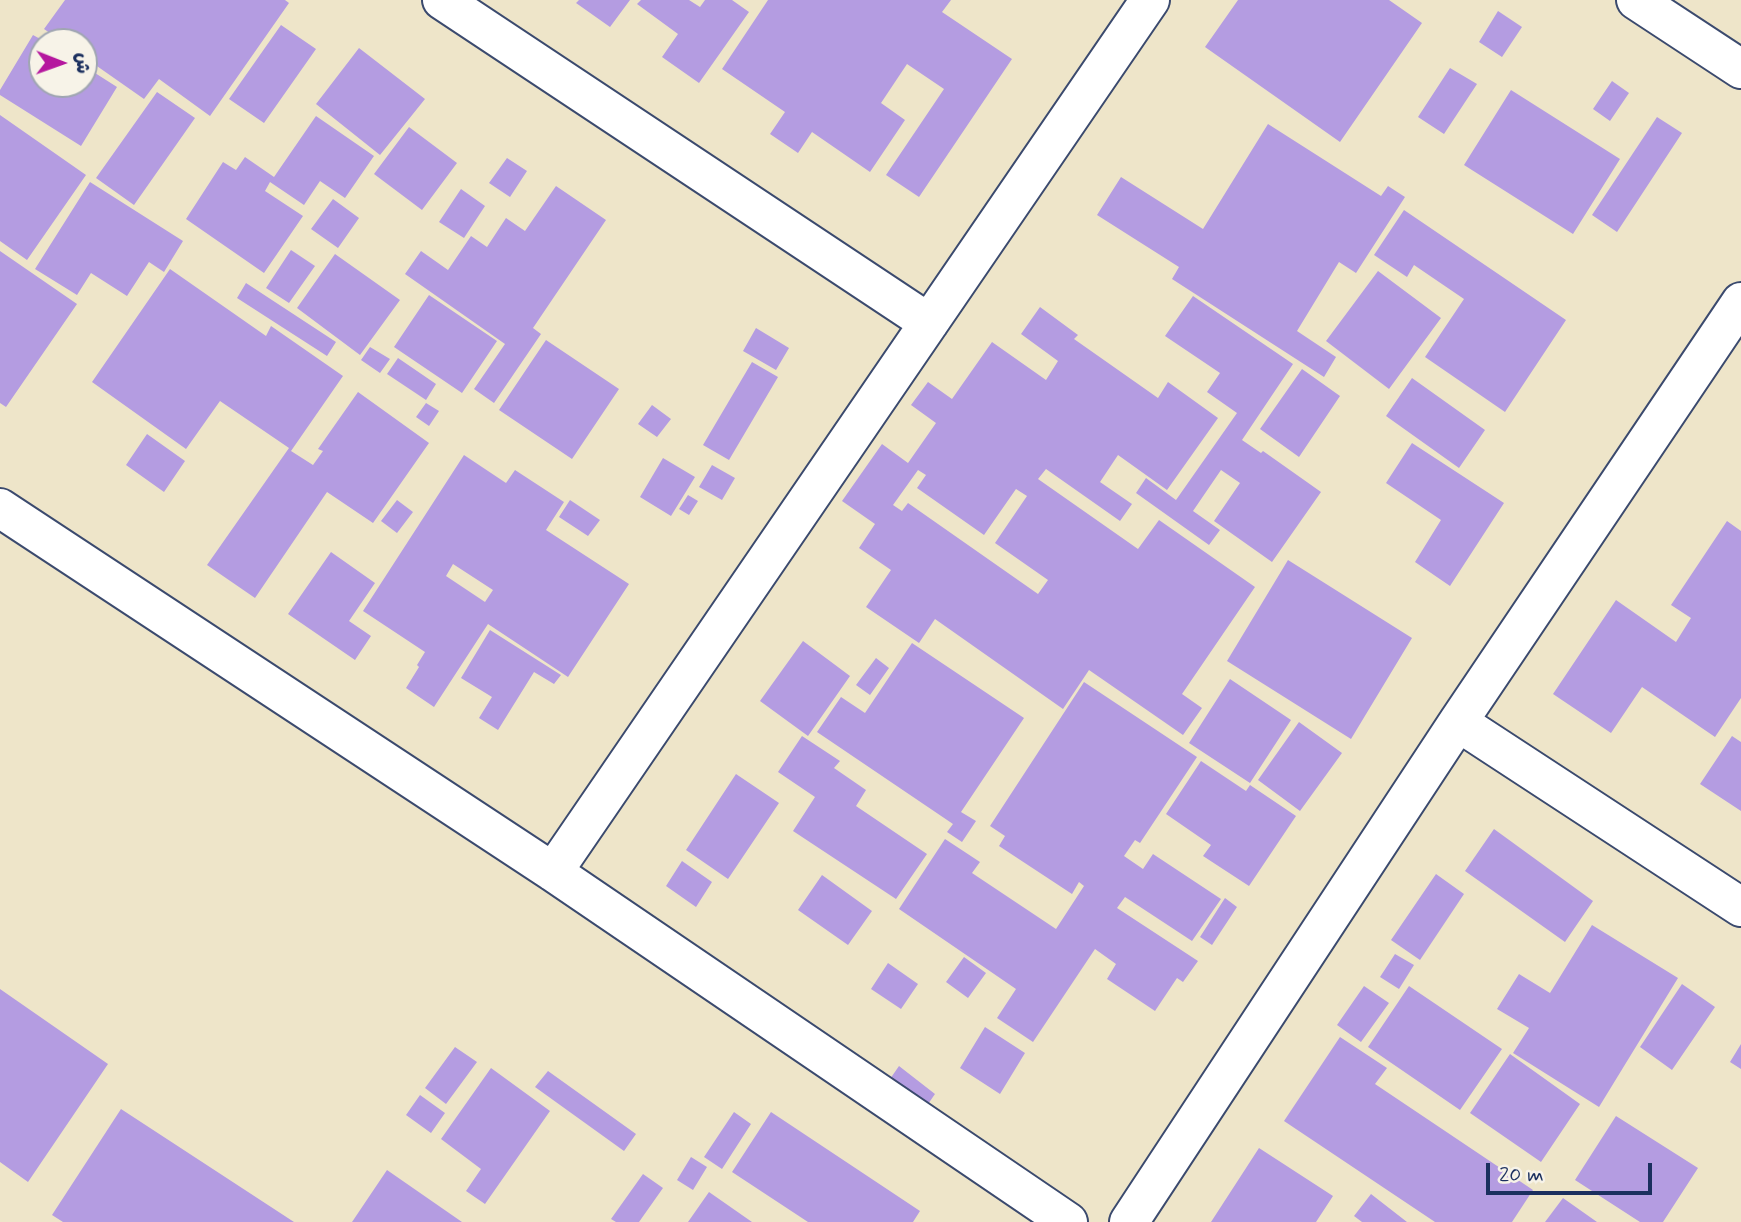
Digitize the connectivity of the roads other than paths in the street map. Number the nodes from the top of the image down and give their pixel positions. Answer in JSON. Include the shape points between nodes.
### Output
{"nodes":[{"id":1,"x":442,"y":0,"type":"edge"},
{"id":2,"x":1150,"y":0,"type":"edge"},
{"id":3,"x":1636,"y":0,"type":"edge"},
{"id":4,"x":1741,"y":69,"type":"edge"},
{"id":5,"x":1741,"y":302,"type":"edge"},
{"id":6,"x":929,"y":323,"type":"junction"},
{"id":7,"x":0,"y":508,"type":"edge"},
{"id":8,"x":1458,"y":722,"type":"junction"},
{"id":9,"x":553,"y":872,"type":"junction"},
{"id":10,"x":1741,"y":907,"type":"edge"},
{"id":11,"x":1068,"y":1222,"type":"edge"},
{"id":12,"x":1129,"y":1222,"type":"edge"}],
"edges":[{"from":1,"to":6,"type":"street"},
{"from":2,"to":6,"type":"street"},
{"from":3,"to":4,"type":"street"},
{"from":5,"to":8,"type":"street"},
{"from":6,"to":9,"type":"street"},
{"from":7,"to":9,"type":"street"},
{"from":8,"to":10,"type":"street"},
{"from":8,"to":12,"type":"street"},
{"from":9,"to":11,"type":"street"}]}
